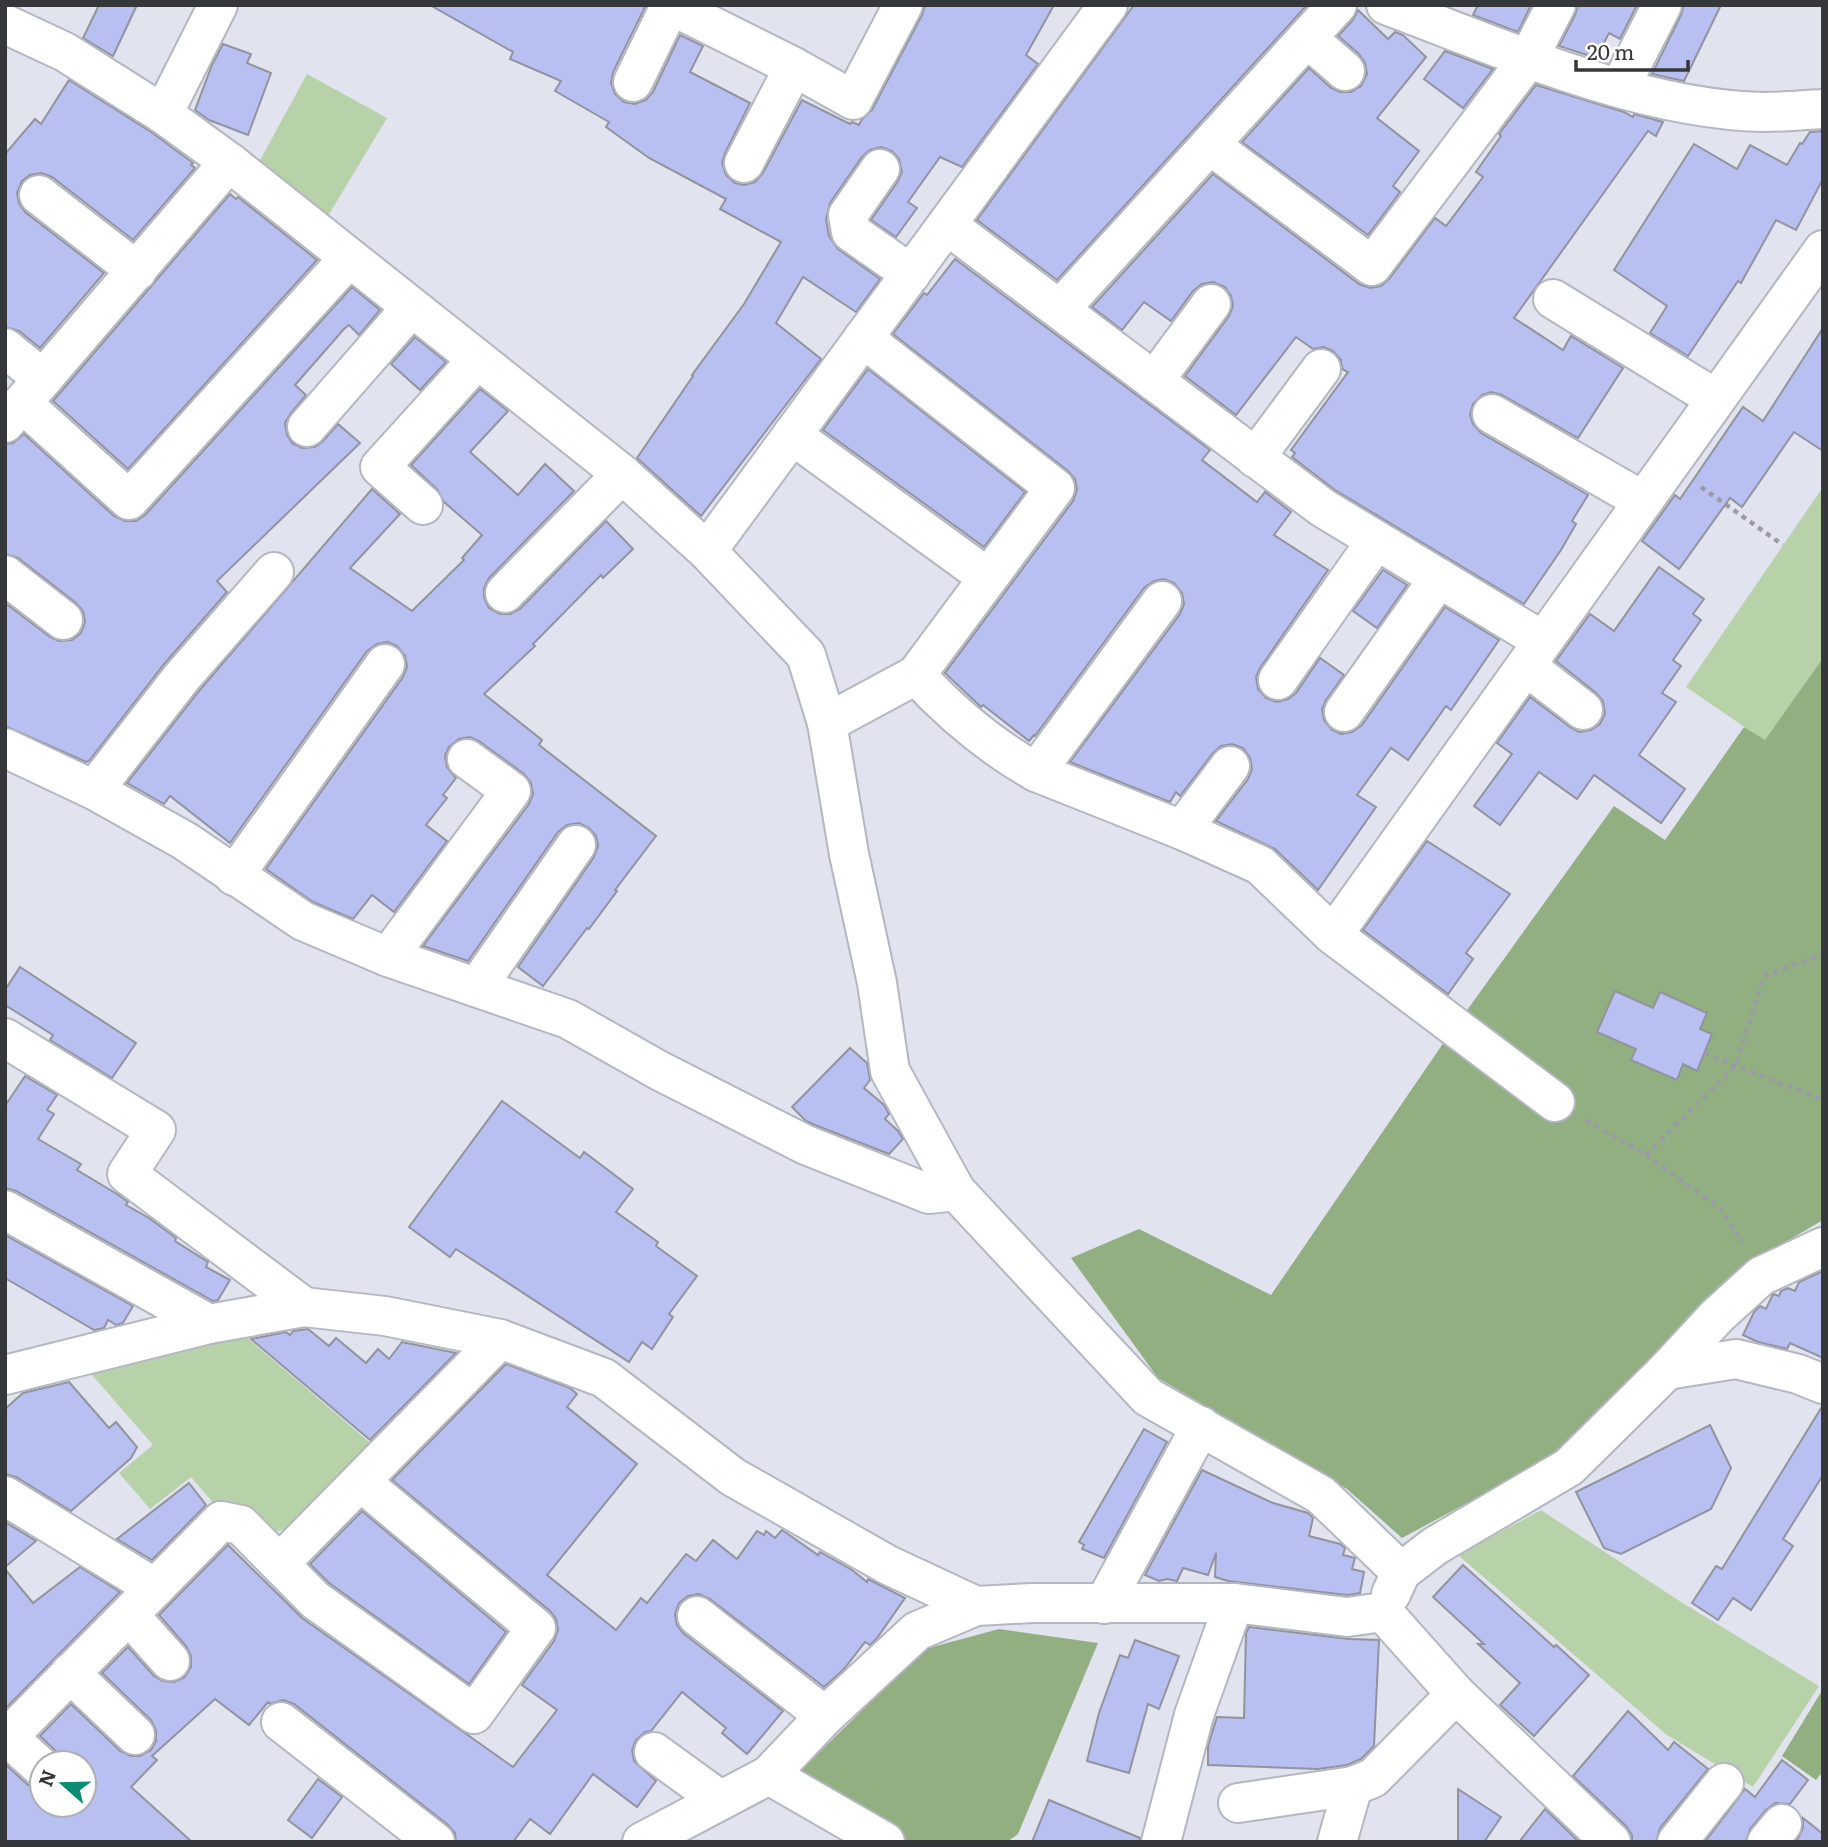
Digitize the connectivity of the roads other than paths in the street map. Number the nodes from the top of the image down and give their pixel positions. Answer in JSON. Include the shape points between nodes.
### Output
{"nodes":[{"id":1,"x":218,"y":5,"type":"edge"},
{"id":2,"x":670,"y":5,"type":"edge"},
{"id":3,"x":903,"y":5,"type":"edge"},
{"id":4,"x":1108,"y":5,"type":"edge"},
{"id":5,"x":1337,"y":5,"type":"edge"},
{"id":6,"x":1386,"y":5,"type":"edge"},
{"id":7,"x":1556,"y":5,"type":"edge"},
{"id":8,"x":1662,"y":5,"type":"edge"},
{"id":9,"x":1457,"y":17,"type":"edge"},
{"id":10,"x":5,"y":24,"type":"edge"},
{"id":11,"x":1307,"y":38,"type":"junction"},
{"id":12,"x":1528,"y":58,"type":"junction"},
{"id":13,"x":794,"y":67,"type":"junction"},
{"id":14,"x":1345,"y":71,"type":"dead end"},
{"id":15,"x":633,"y":82,"type":"dead end"},
{"id":16,"x":1620,"y":87,"type":"junction"},
{"id":17,"x":1823,"y":109,"type":"edge"},
{"id":18,"x":163,"y":114,"type":"junction"},
{"id":19,"x":1210,"y":145,"type":"junction"},
{"id":20,"x":229,"y":162,"type":"junction"},
{"id":21,"x":744,"y":163,"type":"dead end"},
{"id":22,"x":880,"y":169,"type":"dead end"},
{"id":23,"x":39,"y":195,"type":"dead end"},
{"id":24,"x":947,"y":225,"type":"junction"},
{"id":25,"x":1823,"y":250,"type":"edge"},
{"id":26,"x":349,"y":258,"type":"junction"},
{"id":27,"x":137,"y":271,"type":"junction"},
{"id":28,"x":911,"y":274,"type":"junction"},
{"id":29,"x":1553,"y":299,"type":"dead end"},
{"id":30,"x":1211,"y":304,"type":"dead end"},
{"id":31,"x":411,"y":308,"type":"junction"},
{"id":32,"x":1061,"y":308,"type":"junction"},
{"id":33,"x":863,"y":338,"type":"junction"},
{"id":34,"x":5,"y":348,"type":"edge"},
{"id":35,"x":477,"y":360,"type":"junction"},
{"id":36,"x":1321,"y":369,"type":"dead end"},
{"id":37,"x":1154,"y":380,"type":"junction"},
{"id":38,"x":1716,"y":399,"type":"junction"},
{"id":39,"x":24,"y":402,"type":"edge"},
{"id":40,"x":1492,"y":414,"type":"dead end"},
{"id":41,"x":307,"y":427,"type":"dead end"},
{"id":42,"x":792,"y":435,"type":"junction"},
{"id":43,"x":1255,"y":458,"type":"junction"},
{"id":44,"x":622,"y":474,"type":"junction"},
{"id":45,"x":1643,"y":501,"type":"junction"},
{"id":46,"x":423,"y":505,"type":"dead end"},
{"id":47,"x":1376,"y":541,"type":"junction"},
{"id":48,"x":707,"y":551,"type":"junction"},
{"id":49,"x":274,"y":572,"type":"dead end"},
{"id":50,"x":5,"y":575,"type":"edge"},
{"id":51,"x":987,"y":577,"type":"junction"},
{"id":52,"x":1439,"y":578,"type":"junction"},
{"id":53,"x":505,"y":593,"type":"dead end"},
{"id":54,"x":1161,"y":601,"type":"dead end"},
{"id":55,"x":63,"y":620,"type":"dead end"},
{"id":56,"x":1534,"y":654,"type":"junction"},
{"id":57,"x":386,"y":664,"type":"dead end"},
{"id":58,"x":916,"y":675,"type":"junction"},
{"id":59,"x":1278,"y":680,"type":"dead end"},
{"id":60,"x":1583,"y":710,"type":"dead end"},
{"id":61,"x":1344,"y":712,"type":"dead end"},
{"id":62,"x":827,"y":723,"type":"junction"},
{"id":63,"x":5,"y":748,"type":"edge"},
{"id":64,"x":467,"y":759,"type":"dead end"},
{"id":65,"x":1230,"y":766,"type":"dead end"},
{"id":66,"x":1036,"y":772,"type":"junction"},
{"id":67,"x":94,"y":790,"type":"junction"},
{"id":68,"x":1182,"y":830,"type":"junction"},
{"id":69,"x":576,"y":845,"type":"dead end"},
{"id":70,"x":234,"y":876,"type":"junction"},
{"id":71,"x":1333,"y":935,"type":"junction"},
{"id":72,"x":388,"y":957,"type":"junction"},
{"id":73,"x":477,"y":987,"type":"junction"},
{"id":74,"x":5,"y":1038,"type":"edge"},
{"id":75,"x":1555,"y":1102,"type":"road end"},
{"id":76,"x":956,"y":1191,"type":"junction"},
{"id":77,"x":5,"y":1210,"type":"edge"},
{"id":78,"x":1823,"y":1247,"type":"edge"},
{"id":79,"x":304,"y":1307,"type":"junction"},
{"id":80,"x":209,"y":1324,"type":"junction"},
{"id":81,"x":500,"y":1339,"type":"junction"},
{"id":82,"x":13,"y":1366,"type":"edge"},
{"id":83,"x":1667,"y":1370,"type":"junction"},
{"id":84,"x":1823,"y":1384,"type":"edge"},
{"id":85,"x":1200,"y":1426,"type":"junction"},
{"id":86,"x":361,"y":1482,"type":"junction"},
{"id":87,"x":5,"y":1496,"type":"edge"},
{"id":88,"x":280,"y":1563,"type":"junction"},
{"id":89,"x":1401,"y":1572,"type":"junction"},
{"id":90,"x":155,"y":1588,"type":"junction"},
{"id":91,"x":1234,"y":1603,"type":"junction"},
{"id":92,"x":1104,"y":1604,"type":"junction"},
{"id":93,"x":976,"y":1606,"type":"junction"},
{"id":94,"x":1383,"y":1612,"type":"junction"},
{"id":95,"x":129,"y":1615,"type":"junction"},
{"id":96,"x":697,"y":1616,"type":"dead end"},
{"id":97,"x":170,"y":1661,"type":"dead end"},
{"id":98,"x":70,"y":1674,"type":"junction"},
{"id":99,"x":1456,"y":1694,"type":"junction"},
{"id":100,"x":825,"y":1716,"type":"junction"},
{"id":101,"x":281,"y":1723,"type":"dead end"},
{"id":102,"x":135,"y":1735,"type":"dead end"},
{"id":103,"x":7,"y":1738,"type":"edge"},
{"id":104,"x":654,"y":1752,"type":"dead end"},
{"id":105,"x":28,"y":1756,"type":"edge"},
{"id":106,"x":769,"y":1775,"type":"junction"},
{"id":107,"x":1724,"y":1783,"type":"dead end"},
{"id":108,"x":1353,"y":1786,"type":"junction"},
{"id":109,"x":720,"y":1800,"type":"junction"},
{"id":110,"x":1238,"y":1803,"type":"dead end"},
{"id":111,"x":435,"y":1842,"type":"edge"},
{"id":112,"x":642,"y":1842,"type":"edge"},
{"id":113,"x":885,"y":1842,"type":"edge"},
{"id":114,"x":1161,"y":1842,"type":"edge"},
{"id":115,"x":1337,"y":1842,"type":"edge"},
{"id":116,"x":1611,"y":1842,"type":"edge"},
{"id":117,"x":1677,"y":1842,"type":"edge"}],
"edges":[{"from":1,"to":18,"type":"street"},
{"from":2,"to":13,"type":"street"},
{"from":2,"to":15,"type":"street"},
{"from":3,"to":13,"type":"street","via":[[853,100]]},
{"from":4,"to":24,"type":"street"},
{"from":5,"to":11,"type":"street"},
{"from":6,"to":9,"type":"street"},
{"from":7,"to":12,"type":"street"},
{"from":8,"to":16,"type":"street"},
{"from":9,"to":12,"type":"street"},
{"from":10,"to":18,"type":"street","via":[[65,52]]},
{"from":11,"to":14,"type":"street"},
{"from":11,"to":19,"type":"street"},
{"from":12,"to":16,"type":"street"},
{"from":12,"to":19,"type":"street","via":[[1371,266]]},
{"from":13,"to":21,"type":"street"},
{"from":16,"to":17,"type":"street","via":[[1692,104],[1764,112]]},
{"from":18,"to":20,"type":"street"},
{"from":19,"to":32,"type":"street"},
{"from":20,"to":26,"type":"street"},
{"from":20,"to":27,"type":"street"},
{"from":22,"to":28,"type":"street","via":[[848,215],[851,232]]},
{"from":23,"to":27,"type":"street"},
{"from":24,"to":28,"type":"street"},
{"from":24,"to":32,"type":"street"},
{"from":25,"to":38,"type":"street"},
{"from":26,"to":31,"type":"street"},
{"from":26,"to":39,"type":"street","via":[[129,500]]},
{"from":27,"to":39,"type":"street"},
{"from":28,"to":33,"type":"street"},
{"from":29,"to":38,"type":"street"},
{"from":30,"to":37,"type":"street"},
{"from":31,"to":35,"type":"street"},
{"from":31,"to":41,"type":"street"},
{"from":32,"to":37,"type":"street"},
{"from":33,"to":42,"type":"street"},
{"from":33,"to":51,"type":"street","via":[[1055,488]]},
{"from":34,"to":39,"type":"street"},
{"from":35,"to":44,"type":"street"},
{"from":35,"to":46,"type":"street","via":[[380,467]]},
{"from":36,"to":43,"type":"street"},
{"from":37,"to":43,"type":"street"},
{"from":38,"to":45,"type":"street"},
{"from":40,"to":45,"type":"street"},
{"from":42,"to":48,"type":"street"},
{"from":42,"to":51,"type":"street"},
{"from":43,"to":47,"type":"street"},
{"from":44,"to":48,"type":"street"},
{"from":44,"to":53,"type":"street"},
{"from":45,"to":56,"type":"street"},
{"from":47,"to":52,"type":"street"},
{"from":47,"to":59,"type":"street"},
{"from":48,"to":62,"type":"street","via":[[806,654]]},
{"from":49,"to":67,"type":"street","via":[[182,677]]},
{"from":50,"to":55,"type":"street"},
{"from":51,"to":58,"type":"street"},
{"from":52,"to":56,"type":"street"},
{"from":52,"to":61,"type":"street"},
{"from":54,"to":66,"type":"street"},
{"from":56,"to":60,"type":"street"},
{"from":56,"to":71,"type":"street"},
{"from":57,"to":70,"type":"street"},
{"from":58,"to":62,"type":"street"},
{"from":58,"to":66,"type":"street","via":[[938,699]]},
{"from":62,"to":76,"type":"street","via":[[890,1071]]},
{"from":63,"to":67,"type":"street"},
{"from":64,"to":72,"type":"street","via":[[511,791]]},
{"from":65,"to":68,"type":"street"},
{"from":66,"to":68,"type":"street"},
{"from":67,"to":70,"type":"street","via":[[185,841]]},
{"from":68,"to":71,"type":"street","via":[[1260,865]]},
{"from":69,"to":73,"type":"street"},
{"from":70,"to":72,"type":"street","via":[[303,921]]},
{"from":71,"to":75,"type":"street"},
{"from":72,"to":73,"type":"street"},
{"from":73,"to":76,"type":"street","via":[[568,1019],[806,1145],[929,1194]]},
{"from":74,"to":79,"type":"street","via":[[156,1130],[127,1174]]},
{"from":76,"to":85,"type":"street","via":[[1148,1397]]},
{"from":77,"to":80,"type":"street"},
{"from":78,"to":83,"type":"street","via":[[1761,1276]]},
{"from":79,"to":80,"type":"street"},
{"from":79,"to":81,"type":"street","via":[[385,1316]]},
{"from":80,"to":82,"type":"street"},
{"from":81,"to":86,"type":"street"},
{"from":81,"to":93,"type":"street","via":[[604,1378],[733,1477],[888,1565]]},
{"from":83,"to":84,"type":"street","via":[[1736,1359]]},
{"from":83,"to":89,"type":"street","via":[[1569,1467],[1435,1546]]},
{"from":85,"to":89,"type":"street","via":[[1321,1495]]},
{"from":85,"to":92,"type":"street"},
{"from":86,"to":88,"type":"street"},
{"from":86,"to":88,"type":"street","via":[[536,1628],[474,1714],[315,1600]]},
{"from":87,"to":90,"type":"street"},
{"from":88,"to":90,"type":"street","via":[[241,1525],[221,1521]]},
{"from":89,"to":94,"type":"street"},
{"from":90,"to":95,"type":"street"},
{"from":91,"to":92,"type":"street"},
{"from":91,"to":94,"type":"street","via":[[1347,1617]]},
{"from":91,"to":114,"type":"street","via":[[1194,1715]]},
{"from":92,"to":93,"type":"street"},
{"from":93,"to":100,"type":"street","via":[[917,1631]]},
{"from":94,"to":99,"type":"street"},
{"from":95,"to":97,"type":"street"},
{"from":95,"to":98,"type":"street"},
{"from":96,"to":100,"type":"street"},
{"from":98,"to":102,"type":"street"},
{"from":98,"to":103,"type":"street"},
{"from":99,"to":108,"type":"street","via":[[1373,1778]]},
{"from":99,"to":116,"type":"street"},
{"from":100,"to":106,"type":"street"},
{"from":101,"to":111,"type":"street"},
{"from":103,"to":105,"type":"street"},
{"from":104,"to":109,"type":"street"},
{"from":106,"to":109,"type":"street"},
{"from":106,"to":113,"type":"street"},
{"from":107,"to":117,"type":"street"},
{"from":108,"to":110,"type":"street"},
{"from":108,"to":115,"type":"street"},
{"from":109,"to":112,"type":"street"}]}
